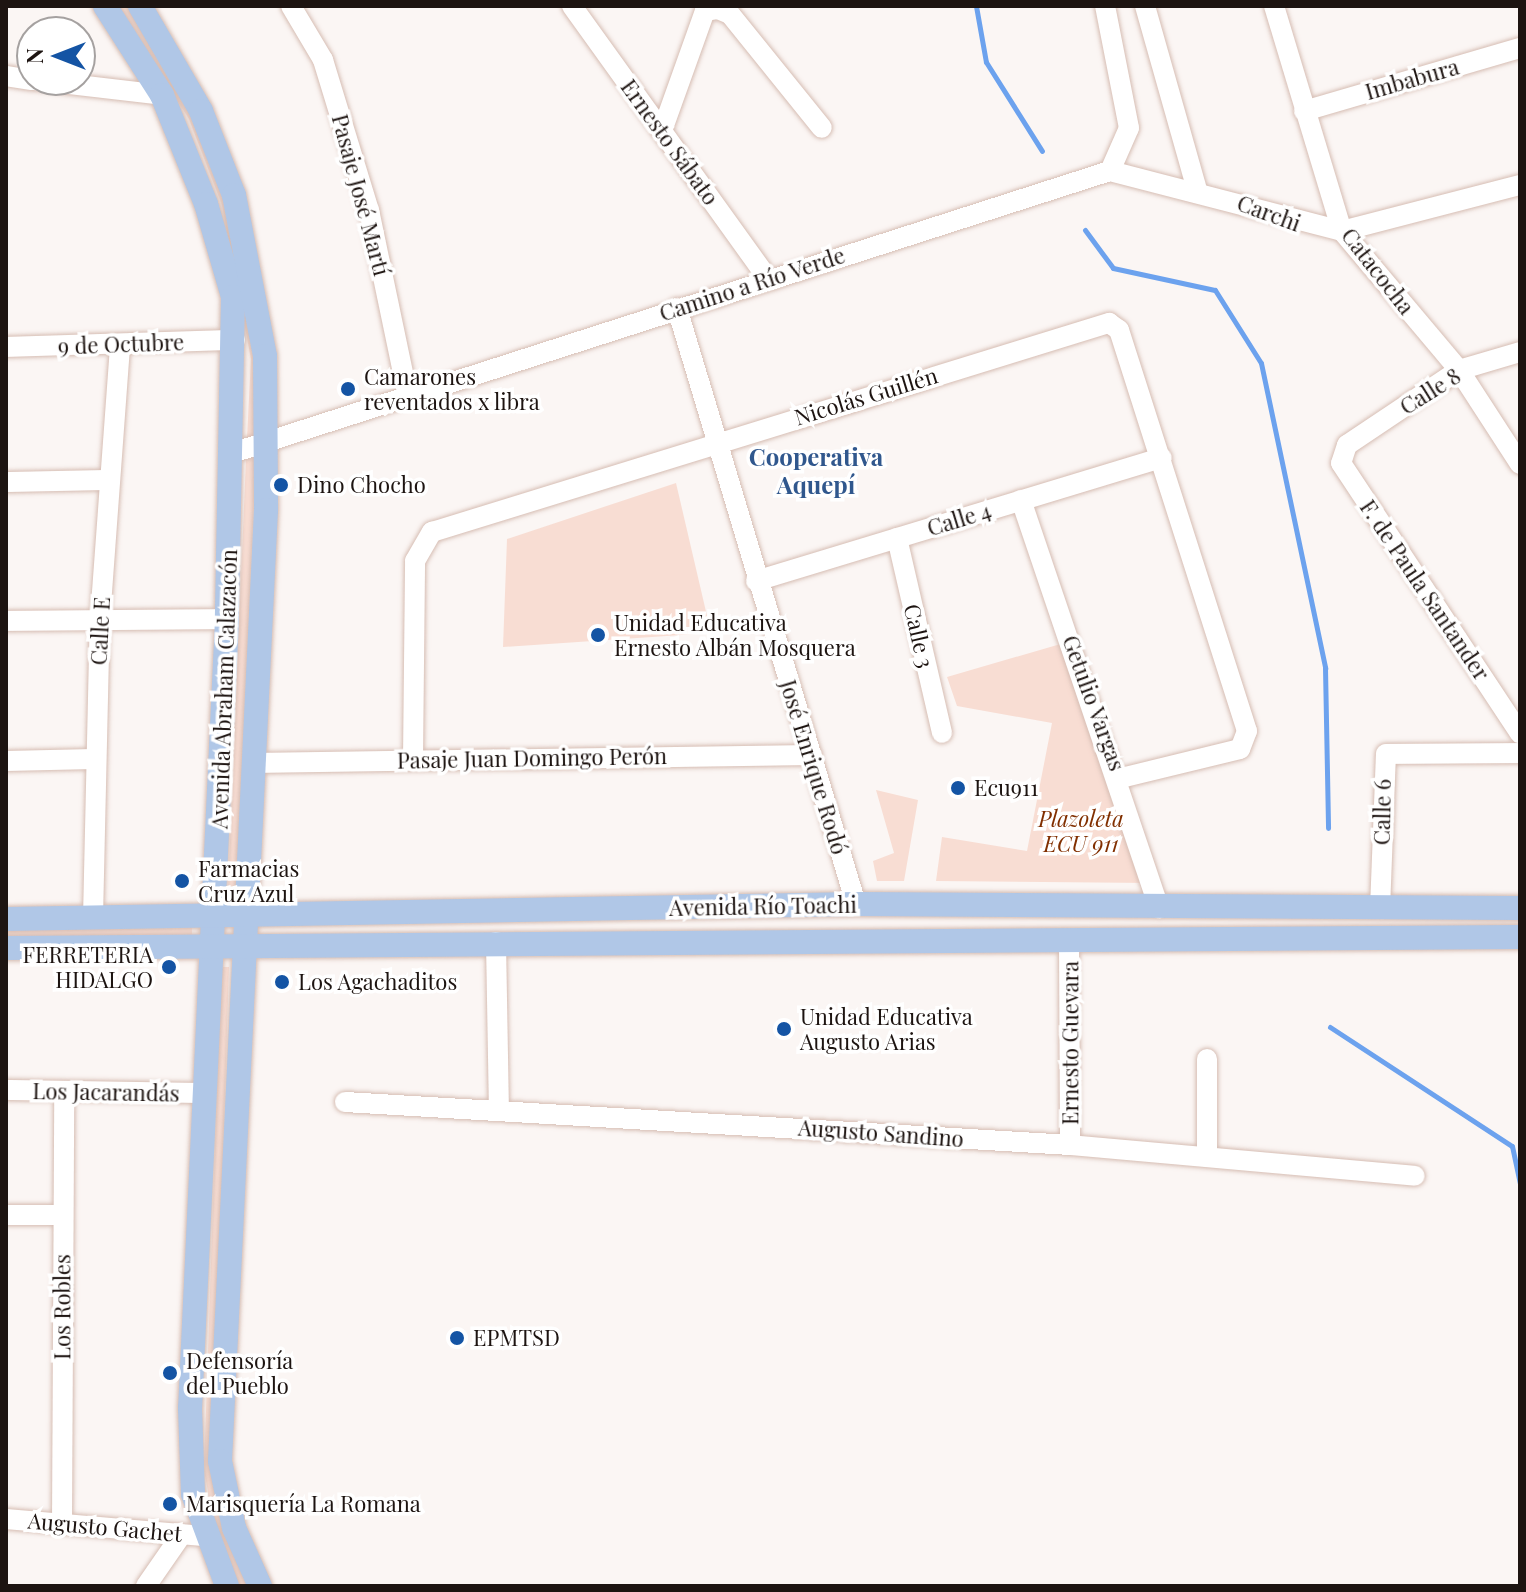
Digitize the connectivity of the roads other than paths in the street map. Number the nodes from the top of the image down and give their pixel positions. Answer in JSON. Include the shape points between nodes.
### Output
{"nodes":[{"id":1,"x":105,"y":6,"type":"edge"},
{"id":2,"x":140,"y":6,"type":"edge"},
{"id":3,"x":291,"y":6,"type":"edge"},
{"id":4,"x":572,"y":6,"type":"edge"},
{"id":5,"x":1105,"y":6,"type":"edge"},
{"id":6,"x":1145,"y":6,"type":"edge"},
{"id":7,"x":1274,"y":6,"type":"edge"},
{"id":8,"x":1520,"y":48,"type":"edge"},
{"id":9,"x":96,"y":87,"type":"edge"},
{"id":10,"x":162,"y":95,"type":"junction"},
{"id":11,"x":1304,"y":111,"type":"junction"},
{"id":12,"x":822,"y":128,"type":"dead end"},
{"id":13,"x":662,"y":131,"type":"junction"},
{"id":14,"x":1110,"y":171,"type":"junction"},
{"id":15,"x":1520,"y":185,"type":"edge"},
{"id":16,"x":1197,"y":190,"type":"junction"},
{"id":17,"x":1342,"y":231,"type":"junction"},
{"id":18,"x":768,"y":279,"type":"junction"},
{"id":19,"x":677,"y":308,"type":"junction"},
{"id":20,"x":235,"y":340,"type":"junction"},
{"id":21,"x":120,"y":345,"type":"junction"},
{"id":22,"x":6,"y":347,"type":"edge"},
{"id":23,"x":1520,"y":352,"type":"edge"},
{"id":24,"x":1459,"y":370,"type":"junction"},
{"id":25,"x":407,"y":392,"type":"junction"},
{"id":26,"x":267,"y":440,"type":"junction"},
{"id":27,"x":713,"y":443,"type":"junction"},
{"id":28,"x":1347,"y":445,"type":"joint"},
{"id":29,"x":232,"y":453,"type":"junction"},
{"id":30,"x":1162,"y":458,"type":"junction"},
{"id":31,"x":1520,"y":464,"type":"edge"},
{"id":32,"x":108,"y":480,"type":"junction"},
{"id":33,"x":6,"y":482,"type":"edge"},
{"id":34,"x":1021,"y":500,"type":"junction"},
{"id":35,"x":897,"y":538,"type":"junction"},
{"id":36,"x":756,"y":581,"type":"junction"},
{"id":37,"x":100,"y":619,"type":"junction"},
{"id":38,"x":227,"y":619,"type":"junction"},
{"id":39,"x":6,"y":621,"type":"edge"},
{"id":40,"x":942,"y":733,"type":"dead end"},
{"id":41,"x":1520,"y":733,"type":"edge"},
{"id":42,"x":1520,"y":753,"type":"edge"},
{"id":43,"x":812,"y":755,"type":"junction"},
{"id":44,"x":94,"y":759,"type":"junction"},
{"id":45,"x":413,"y":759,"type":"junction"},
{"id":46,"x":6,"y":761,"type":"edge"},
{"id":47,"x":252,"y":763,"type":"junction"},
{"id":48,"x":1121,"y":778,"type":"junction"},
{"id":49,"x":856,"y":904,"type":"junction"},
{"id":50,"x":1159,"y":908,"type":"junction"},
{"id":51,"x":1520,"y":908,"type":"edge"},
{"id":52,"x":1380,"y":909,"type":"junction"},
{"id":53,"x":245,"y":915,"type":"junction"},
{"id":54,"x":215,"y":916,"type":"junction"},
{"id":55,"x":93,"y":918,"type":"junction"},
{"id":56,"x":6,"y":919,"type":"edge"},
{"id":57,"x":1520,"y":937,"type":"edge"},
{"id":58,"x":1069,"y":941,"type":"junction"},
{"id":59,"x":496,"y":942,"type":"junction"},
{"id":60,"x":244,"y":947,"type":"junction"},
{"id":61,"x":6,"y":948,"type":"edge"},
{"id":62,"x":213,"y":948,"type":"junction"},
{"id":63,"x":1207,"y":1059,"type":"dead end"},
{"id":64,"x":6,"y":1090,"type":"edge"},
{"id":65,"x":64,"y":1091,"type":"junction"},
{"id":66,"x":206,"y":1093,"type":"junction"},
{"id":67,"x":345,"y":1102,"type":"dead end"},
{"id":68,"x":499,"y":1109,"type":"junction"},
{"id":69,"x":1070,"y":1145,"type":"junction"},
{"id":70,"x":1207,"y":1157,"type":"junction"},
{"id":71,"x":1415,"y":1176,"type":"dead end"},
{"id":72,"x":6,"y":1215,"type":"edge"},
{"id":73,"x":63,"y":1215,"type":"junction"},
{"id":74,"x":6,"y":1519,"type":"edge"},
{"id":75,"x":62,"y":1524,"type":"junction"},
{"id":76,"x":193,"y":1535,"type":"junction"},
{"id":77,"x":146,"y":1586,"type":"edge"},
{"id":78,"x":227,"y":1586,"type":"edge"},
{"id":79,"x":260,"y":1586,"type":"edge"}],
"edges":[{"from":1,"to":10,"type":"main road","name":"Avenida Abraham Calazacón"},
{"from":2,"to":26,"type":"main road","name":"Avenida Abraham Calazacón","via":[[201,111],[234,195],[257,286]]},
{"from":3,"to":25,"type":"street","name":"Pasaje José Martí","via":[[323,60],[365,195]]},
{"from":4,"to":13,"type":"street","name":"Ernesto Sábato"},
{"from":5,"to":14,"type":"street","via":[[1129,128]]},
{"from":6,"to":16,"type":"street"},
{"from":7,"to":11,"type":"street","name":"Catacocha"},
{"from":8,"to":11,"type":"street","name":"Imbabura"},
{"from":9,"to":10,"type":"street"},
{"from":10,"to":20,"type":"main road","name":"Avenida Abraham Calazacón","via":[[223,254]]},
{"from":11,"to":17,"type":"street","name":"Catacocha"},
{"from":12,"to":13,"type":"street","via":[[730,14],[705,11]]},
{"from":13,"to":18,"type":"street","name":"Ernesto Sábato"},
{"from":14,"to":16,"type":"street","name":"Carchi"},
{"from":14,"to":18,"type":"street","name":"Camino a Río Verde"},
{"from":15,"to":17,"type":"street"},
{"from":16,"to":17,"type":"street","name":"Carchi"},
{"from":17,"to":24,"type":"street","name":"Catacocha"},
{"from":18,"to":19,"type":"street","name":"Camino a Río Verde"},
{"from":19,"to":25,"type":"street","name":"Camino a Río Verde"},
{"from":19,"to":27,"type":"street","name":"José Enrique Rodó"},
{"from":20,"to":21,"type":"street","name":"9 de Octubre"},
{"from":20,"to":29,"type":"main road","name":"Avenida Abraham Calazacón"},
{"from":21,"to":22,"type":"street","name":"9 de Octubre"},
{"from":21,"to":32,"type":"street","name":"Calle E"},
{"from":23,"to":24,"type":"street","name":"Calle 8"},
{"from":24,"to":28,"type":"street","name":"Calle 8"},
{"from":24,"to":31,"type":"street","name":"Catacocha"},
{"from":25,"to":26,"type":"street","name":"Camino a Río Verde"},
{"from":26,"to":29,"type":"street","name":"Camino a Río Verde"},
{"from":26,"to":47,"type":"main road","name":"Avenida Abraham Calazacón"},
{"from":27,"to":30,"type":"street","name":"Nicolás Guillén","via":[[1109,323],[1119,330]]},
{"from":27,"to":36,"type":"street","name":"José Enrique Rodó"},
{"from":27,"to":45,"type":"street","name":"Nicolás Guillén","via":[[432,532],[415,561]]},
{"from":28,"to":41,"type":"street","name":"F. de Paula Santander","via":[[1341,463]]},
{"from":29,"to":38,"type":"main road","name":"Avenida Abraham Calazacón"},
{"from":30,"to":34,"type":"street","name":"Calle 4"},
{"from":30,"to":48,"type":"street","name":"Nicolás Guillén","via":[[1247,731],[1240,749]]},
{"from":32,"to":33,"type":"street"},
{"from":32,"to":37,"type":"street","name":"Calle E"},
{"from":34,"to":35,"type":"street","name":"Calle 4"},
{"from":34,"to":48,"type":"street","name":"Getulio Vargas"},
{"from":35,"to":36,"type":"street","name":"Calle 4"},
{"from":35,"to":40,"type":"street","name":"Calle 3"},
{"from":36,"to":43,"type":"street","name":"José Enrique Rodó"},
{"from":37,"to":38,"type":"street"},
{"from":37,"to":39,"type":"street"},
{"from":37,"to":44,"type":"street","name":"Calle E"},
{"from":38,"to":54,"type":"main road","name":"Avenida Abraham Calazacón"},
{"from":42,"to":52,"type":"street","name":"Calle 6","via":[[1386,754]]},
{"from":43,"to":45,"type":"street","name":"Pasaje Juan Domingo Perón"},
{"from":43,"to":49,"type":"street","name":"José Enrique Rodó"},
{"from":44,"to":46,"type":"street"},
{"from":44,"to":55,"type":"street","name":"Calle E"},
{"from":45,"to":47,"type":"street","name":"Pasaje Juan Domingo Perón"},
{"from":47,"to":53,"type":"main road","name":"Avenida Abraham Calazacón"},
{"from":48,"to":50,"type":"street","name":"Getulio Vargas"},
{"from":49,"to":50,"type":"main road","name":"Avenida Río Toachi"},
{"from":49,"to":53,"type":"main road","name":"Avenida Río Toachi"},
{"from":50,"to":52,"type":"main road","name":"Avenida Río Toachi"},
{"from":51,"to":52,"type":"main road","name":"Avenida Río Toachi"},
{"from":53,"to":54,"type":"main road","name":"Avenida Río Toachi"},
{"from":53,"to":60,"type":"main road","name":"Avenida Abraham Calazacón"},
{"from":54,"to":55,"type":"main road","name":"Avenida Río Toachi"},
{"from":54,"to":62,"type":"main road","name":"Avenida Abraham Calazacón"},
{"from":55,"to":56,"type":"main road","name":"Avenida Río Toachi"},
{"from":57,"to":58,"type":"main road","name":"Avenida Río Toachi"},
{"from":58,"to":59,"type":"main road","name":"Avenida Río Toachi"},
{"from":58,"to":69,"type":"street","name":"Ernesto Guevara"},
{"from":59,"to":60,"type":"main road","name":"Avenida Río Toachi"},
{"from":59,"to":68,"type":"street"},
{"from":60,"to":62,"type":"main road","name":"Avenida Río Toachi"},
{"from":60,"to":79,"type":"main road","name":"Avenida Abraham Calazacón","via":[[220,1461],[234,1528]]},
{"from":61,"to":62,"type":"main road","name":"Avenida Río Toachi"},
{"from":62,"to":66,"type":"main road","name":"Avenida Abraham Calazacón"},
{"from":63,"to":70,"type":"street"},
{"from":64,"to":65,"type":"street","name":"Los Jacarandás"},
{"from":65,"to":66,"type":"street","name":"Los Jacarandás"},
{"from":65,"to":73,"type":"street","name":"Los Robles"},
{"from":66,"to":76,"type":"main road","name":"Avenida Abraham Calazacón","via":[[190,1408]]},
{"from":67,"to":68,"type":"street","name":"Augusto Sandino"},
{"from":68,"to":69,"type":"street","name":"Augusto Sandino"},
{"from":69,"to":70,"type":"street","name":"Augusto Sandino"},
{"from":70,"to":71,"type":"street","name":"Augusto Sandino"},
{"from":72,"to":73,"type":"street"},
{"from":73,"to":75,"type":"street","name":"Los Robles"},
{"from":74,"to":75,"type":"street","name":"Augusto Gachet"},
{"from":75,"to":76,"type":"street","name":"Augusto Gachet"},
{"from":76,"to":77,"type":"street"},
{"from":76,"to":78,"type":"main road","name":"Avenida Abraham Calazacón"}]}
